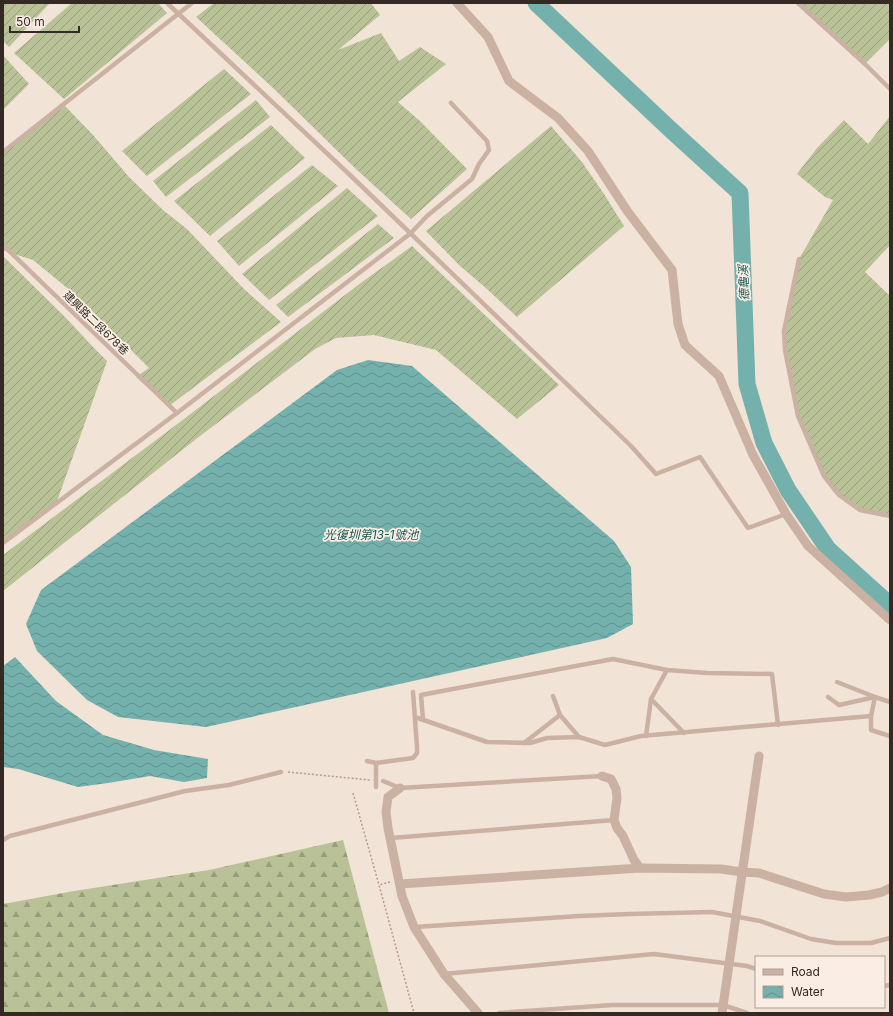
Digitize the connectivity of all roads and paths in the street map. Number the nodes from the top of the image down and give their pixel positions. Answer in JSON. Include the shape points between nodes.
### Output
{"nodes":[{"id":1,"x":166,"y":3,"type":"edge"},
{"id":2,"x":192,"y":3,"type":"edge"},
{"id":3,"x":457,"y":3,"type":"edge"},
{"id":4,"x":798,"y":3,"type":"edge"},
{"id":5,"x":178,"y":14,"type":"junction"},
{"id":6,"x":890,"y":90,"type":"edge"},
{"id":7,"x":451,"y":103,"type":"dead end"},
{"id":8,"x":3,"y":152,"type":"edge"},
{"id":9,"x":411,"y":233,"type":"junction"},
{"id":10,"x":3,"y":245,"type":"edge"},
{"id":11,"x":799,"y":259,"type":"dead end"},
{"id":12,"x":178,"y":413,"type":"junction"},
{"id":13,"x":786,"y":514,"type":"junction"},
{"id":14,"x":890,"y":516,"type":"edge"},
{"id":15,"x":3,"y":543,"type":"edge"},
{"id":16,"x":890,"y":620,"type":"edge"},
{"id":17,"x":667,"y":670,"type":"junction"},
{"id":18,"x":837,"y":682,"type":"dead end"},
{"id":19,"x":413,"y":692,"type":"dead end"},
{"id":20,"x":553,"y":696,"type":"dead end"},
{"id":21,"x":828,"y":697,"type":"dead end"},
{"id":22,"x":875,"y":697,"type":"junction"},
{"id":23,"x":651,"y":699,"type":"junction"},
{"id":24,"x":890,"y":702,"type":"edge"},
{"id":25,"x":560,"y":716,"type":"junction"},
{"id":26,"x":871,"y":716,"type":"junction"},
{"id":27,"x":415,"y":717,"type":"junction"},
{"id":28,"x":423,"y":720,"type":"junction"},
{"id":29,"x":778,"y":725,"type":"junction"},
{"id":30,"x":684,"y":733,"type":"junction"},
{"id":31,"x":646,"y":736,"type":"junction"},
{"id":32,"x":890,"y":736,"type":"edge"},
{"id":33,"x":579,"y":737,"type":"junction"},
{"id":34,"x":524,"y":743,"type":"junction"},
{"id":35,"x":759,"y":756,"type":"dead end"},
{"id":36,"x":367,"y":761,"type":"dead end"},
{"id":37,"x":376,"y":763,"type":"junction"},
{"id":38,"x":281,"y":772,"type":"joint"},
{"id":39,"x":602,"y":776,"type":"joint"},
{"id":40,"x":384,"y":781,"type":"joint"},
{"id":41,"x":376,"y":787,"type":"dead end"},
{"id":42,"x":400,"y":788,"type":"junction"},
{"id":43,"x":353,"y":793,"type":"dead end"},
{"id":44,"x":614,"y":820,"type":"junction"},
{"id":45,"x":391,"y":838,"type":"junction"},
{"id":46,"x":3,"y":840,"type":"edge"},
{"id":47,"x":640,"y":868,"type":"junction"},
{"id":48,"x":742,"y":872,"type":"junction"},
{"id":49,"x":400,"y":884,"type":"junction"},
{"id":50,"x":379,"y":885,"type":"junction"},
{"id":51,"x":890,"y":888,"type":"edge"},
{"id":52,"x":736,"y":917,"type":"junction"},
{"id":53,"x":414,"y":927,"type":"junction"},
{"id":54,"x":890,"y":938,"type":"edge"},
{"id":55,"x":729,"y":964,"type":"junction"},
{"id":56,"x":755,"y":968,"type":"edge"},
{"id":57,"x":444,"y":974,"type":"junction"},
{"id":58,"x":722,"y":1009,"type":"edge"},
{"id":59,"x":414,"y":1013,"type":"edge"},
{"id":60,"x":478,"y":1013,"type":"edge"},
{"id":61,"x":499,"y":1013,"type":"edge"},
{"id":62,"x":747,"y":1013,"type":"edge"}],
"edges":[{"from":1,"to":5,"type":"lane"},
{"from":2,"to":5,"type":"lane"},
{"from":3,"to":13,"type":"street","via":[[488,37],[509,81],[558,118],[588,152],[628,212],[672,270],[678,324],[685,346],[719,376],[753,455]]},
{"from":4,"to":6,"type":"lane"},
{"from":5,"to":8,"type":"lane"},
{"from":5,"to":9,"type":"lane"},
{"from":7,"to":9,"type":"lane","via":[[487,141],[490,150],[472,179],[427,216]]},
{"from":9,"to":12,"type":"lane"},
{"from":9,"to":13,"type":"lane","via":[[631,446],[656,474],[700,457],[748,528]]},
{"from":10,"to":12,"type":"lane","name":"建興路二段678巷"},
{"from":11,"to":14,"type":"lane","via":[[784,331],[785,350],[798,416],[824,476],[839,495],[860,510]]},
{"from":12,"to":15,"type":"lane"},
{"from":13,"to":16,"type":"street","via":[[808,546]]},
{"from":17,"to":23,"type":"lane"},
{"from":17,"to":28,"type":"lane","via":[[613,659],[421,696]]},
{"from":17,"to":29,"type":"lane","via":[[772,674]]},
{"from":18,"to":22,"type":"lane"},
{"from":19,"to":27,"type":"lane"},
{"from":20,"to":25,"type":"lane"},
{"from":21,"to":22,"type":"lane","via":[[839,705]]},
{"from":22,"to":24,"type":"lane"},
{"from":22,"to":26,"type":"lane"},
{"from":23,"to":30,"type":"lane"},
{"from":23,"to":31,"type":"lane"},
{"from":25,"to":33,"type":"lane"},
{"from":25,"to":34,"type":"lane"},
{"from":26,"to":29,"type":"lane"},
{"from":26,"to":32,"type":"lane","via":[[871,730]]},
{"from":27,"to":28,"type":"lane"},
{"from":27,"to":37,"type":"lane","via":[[417,753],[413,758]]},
{"from":28,"to":34,"type":"lane","via":[[487,742]]},
{"from":29,"to":30,"type":"lane"},
{"from":30,"to":31,"type":"lane"},
{"from":31,"to":33,"type":"lane","via":[[605,745]]},
{"from":33,"to":34,"type":"lane","via":[[546,738]]},
{"from":35,"to":48,"type":"street"},
{"from":36,"to":37,"type":"lane"},
{"from":37,"to":41,"type":"lane","bridge":true},
{"from":38,"to":40,"type":"path"},
{"from":38,"to":46,"type":"lane","via":[[229,785],[185,791],[24,832]]},
{"from":39,"to":42,"type":"lane"},
{"from":39,"to":44,"type":"street","via":[[611,779],[616,789]]},
{"from":40,"to":42,"type":"lane"},
{"from":42,"to":45,"type":"street","via":[[388,797],[386,812]]},
{"from":43,"to":50,"type":"path"},
{"from":44,"to":45,"type":"lane"},
{"from":44,"to":47,"type":"street"},
{"from":45,"to":49,"type":"street"},
{"from":47,"to":48,"type":"street","via":[[721,869]]},
{"from":47,"to":49,"type":"street"},
{"from":48,"to":51,"type":"street","via":[[758,873],[824,894],[846,897],[869,895]]},
{"from":48,"to":52,"type":"street"},
{"from":49,"to":50,"type":"path","via":[[389,882]]},
{"from":49,"to":53,"type":"street"},
{"from":50,"to":59,"type":"path"},
{"from":52,"to":53,"type":"lane","via":[[712,912],[637,914]]},
{"from":52,"to":54,"type":"lane","via":[[760,920],[811,939],[871,943]]},
{"from":52,"to":55,"type":"street"},
{"from":53,"to":57,"type":"street"},
{"from":55,"to":56,"type":"lane"},
{"from":55,"to":57,"type":"lane","via":[[654,954]]},
{"from":55,"to":58,"type":"street"},
{"from":57,"to":60,"type":"street"},
{"from":58,"to":61,"type":"lane","via":[[612,1005]]},
{"from":58,"to":62,"type":"lane"}]}
